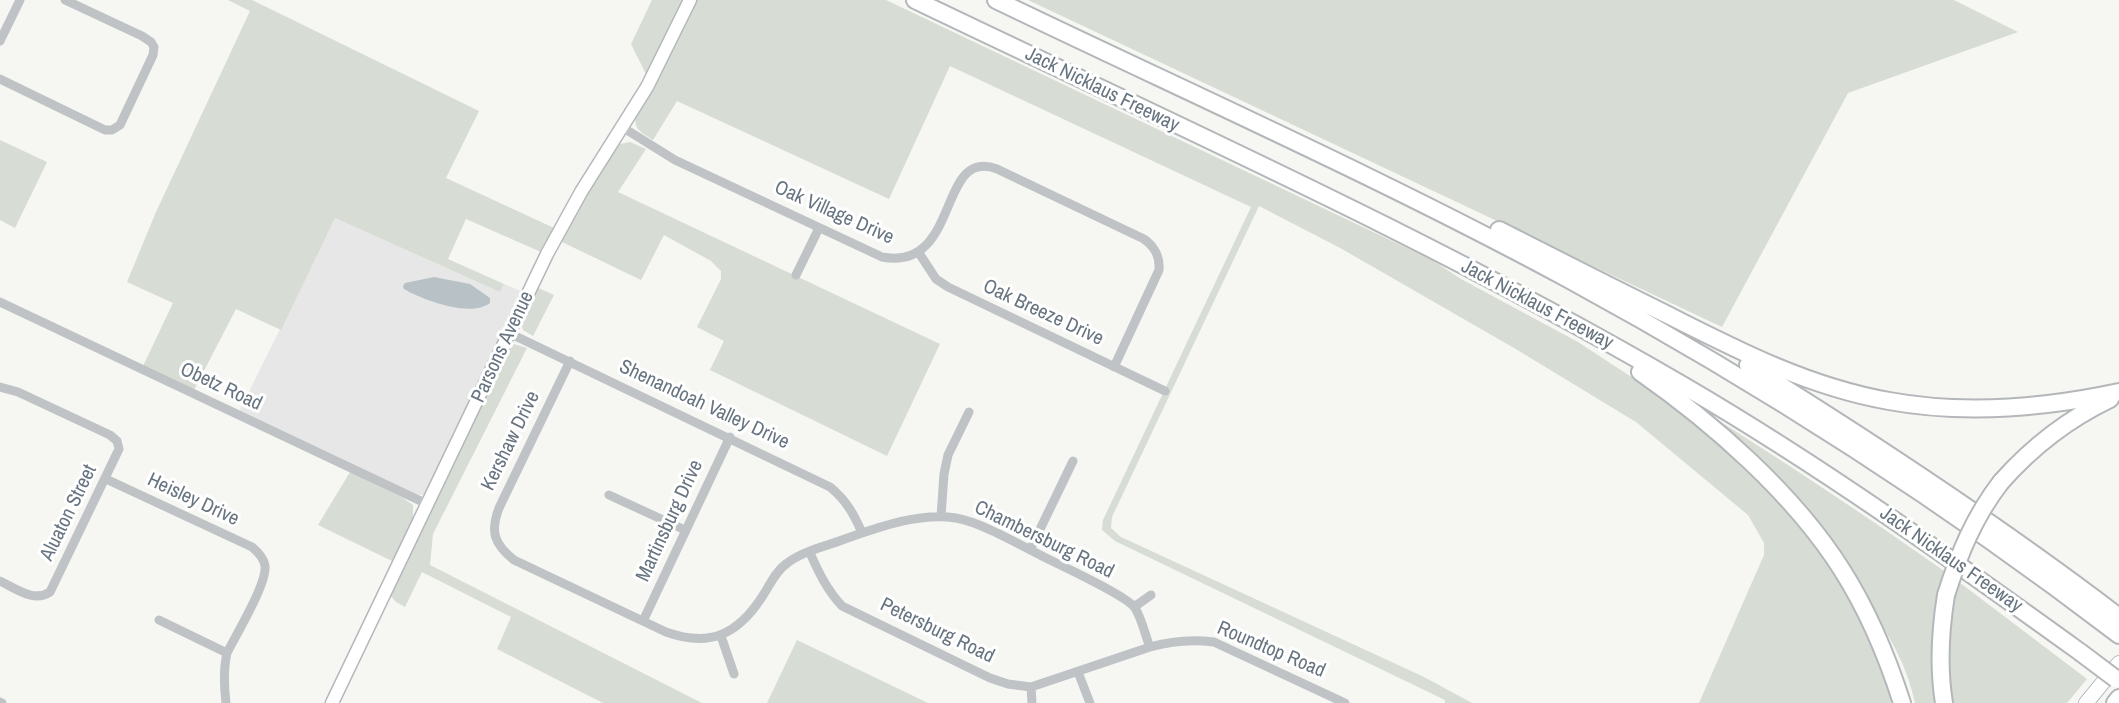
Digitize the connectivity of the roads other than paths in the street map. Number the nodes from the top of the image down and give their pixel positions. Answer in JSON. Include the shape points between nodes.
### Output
{"nodes":[{"id":1,"x":20,"y":0,"type":"edge"},
{"id":2,"x":65,"y":0,"type":"edge"},
{"id":3,"x":690,"y":0,"type":"edge"},
{"id":4,"x":915,"y":0,"type":"edge"},
{"id":5,"x":996,"y":0,"type":"edge"},
{"id":6,"x":0,"y":41,"type":"edge"},
{"id":7,"x":0,"y":79,"type":"edge"},
{"id":8,"x":622,"y":127,"type":"junction"},
{"id":9,"x":1330,"y":158,"type":"junction"},
{"id":10,"x":819,"y":228,"type":"junction"},
{"id":11,"x":919,"y":253,"type":"junction"},
{"id":12,"x":796,"y":275,"type":"dead end"},
{"id":13,"x":1596,"y":279,"type":"junction"},
{"id":14,"x":0,"y":302,"type":"edge"},
{"id":15,"x":1561,"y":316,"type":"junction"},
{"id":16,"x":509,"y":333,"type":"junction"},
{"id":17,"x":570,"y":362,"type":"junction"},
{"id":18,"x":1114,"y":367,"type":"junction"},
{"id":19,"x":0,"y":387,"type":"edge"},
{"id":20,"x":1165,"y":391,"type":"dead end"},
{"id":21,"x":2119,"y":393,"type":"edge"},
{"id":22,"x":969,"y":412,"type":"dead end"},
{"id":23,"x":730,"y":437,"type":"junction"},
{"id":24,"x":1073,"y":461,"type":"dead end"},
{"id":25,"x":106,"y":479,"type":"junction"},
{"id":26,"x":609,"y":495,"type":"dead end"},
{"id":27,"x":427,"y":504,"type":"junction"},
{"id":28,"x":941,"y":517,"type":"junction"},
{"id":29,"x":685,"y":530,"type":"junction"},
{"id":30,"x":862,"y":533,"type":"junction"},
{"id":31,"x":1030,"y":550,"type":"junction"},
{"id":32,"x":810,"y":553,"type":"junction"},
{"id":33,"x":0,"y":581,"type":"edge"},
{"id":34,"x":1151,"y":595,"type":"dead end"},
{"id":35,"x":1134,"y":607,"type":"junction"},
{"id":36,"x":2109,"y":616,"type":"edge"},
{"id":37,"x":159,"y":620,"type":"dead end"},
{"id":38,"x":643,"y":621,"type":"junction"},
{"id":39,"x":2119,"y":635,"type":"edge"},
{"id":40,"x":721,"y":636,"type":"junction"},
{"id":41,"x":1150,"y":647,"type":"junction"},
{"id":42,"x":227,"y":653,"type":"junction"},
{"id":43,"x":2119,"y":663,"type":"edge"},
{"id":44,"x":1078,"y":672,"type":"junction"},
{"id":45,"x":734,"y":674,"type":"dead end"},
{"id":46,"x":2119,"y":681,"type":"edge"},
{"id":47,"x":1031,"y":687,"type":"junction"},
{"id":48,"x":2119,"y":698,"type":"edge"},
{"id":49,"x":226,"y":703,"type":"edge"},
{"id":50,"x":332,"y":703,"type":"edge"},
{"id":51,"x":1032,"y":703,"type":"edge"},
{"id":52,"x":1090,"y":703,"type":"edge"},
{"id":53,"x":1345,"y":703,"type":"edge"},
{"id":54,"x":1902,"y":703,"type":"edge"},
{"id":55,"x":1944,"y":703,"type":"edge"},
{"id":56,"x":2086,"y":703,"type":"edge"},
{"id":57,"x":2115,"y":703,"type":"edge"}],
"edges":[{"from":1,"to":6,"type":"street"},
{"from":2,"to":7,"type":"street","via":[[142,36],[154,47],[120,125],[105,130]]},
{"from":3,"to":8,"type":"street","name":"Parsons Avenue","via":[[658,68]]},
{"from":4,"to":15,"type":"highway","name":"Jack Nicklaus Freeway","via":[[1388,226]]},
{"from":5,"to":9,"type":"highway","name":"Jack Nicklaus Freeway"},
{"from":8,"to":10,"type":"street","name":"Oak Village Drive","via":[[675,160]]},
{"from":8,"to":16,"type":"street","name":"Parsons Avenue","via":[[550,248]]},
{"from":9,"to":13,"type":"highway","via":[[1497,230]]},
{"from":9,"to":36,"type":"highway","name":"Jack Nicklaus Freeway","via":[[1516,252],[1699,354],[1849,444],[2061,591]]},
{"from":10,"to":11,"type":"street","name":"Oak Village Drive","via":[[882,257],[897,259]]},
{"from":10,"to":12,"type":"street"},
{"from":11,"to":18,"type":"street","name":"Oak Breeze Drive","via":[[936,279],[948,287]]},
{"from":11,"to":18,"type":"street","via":[[931,241],[967,172],[987,166],[1144,239],[1157,254],[1157,276]]},
{"from":13,"to":21,"type":"highway","via":[[1760,361],[1821,385],[1863,396],[1968,409],[2037,406]]},
{"from":13,"to":36,"type":"highway","via":[[1724,350],[1852,430],[1995,527]]},
{"from":14,"to":27,"type":"street","name":"Obetz Road"},
{"from":15,"to":46,"type":"highway","name":"Jack Nicklaus Freeway","bridge":true,"via":[[1782,446],[1904,526]]},
{"from":15,"to":54,"type":"highway","via":[[1656,382],[1709,425],[1795,509],[1842,569],[1863,606]]},
{"from":16,"to":17,"type":"street","name":"Shenandoah Valley Drive"},
{"from":16,"to":27,"type":"street","name":"Parsons Avenue"},
{"from":17,"to":23,"type":"street","name":"Shenandoah Valley Drive"},
{"from":17,"to":38,"type":"street","name":"Kershaw Drive","via":[[499,508],[494,522],[495,537],[502,551],[514,560]]},
{"from":18,"to":20,"type":"street","name":"Oak Breeze Drive"},
{"from":19,"to":25,"type":"street","name":"Aluaton Street","via":[[110,435],[118,444],[118,454]]},
{"from":21,"to":55,"type":"highway","bridge":true,"via":[[2056,430],[2029,452],[2001,482],[1967,537],[1946,595],[1941,630]]},
{"from":22,"to":28,"type":"street","via":[[948,455]]},
{"from":23,"to":29,"type":"street","name":"Martinsburg Drive"},
{"from":23,"to":30,"type":"street","name":"Shenandoah Valley Drive","via":[[830,487],[854,514]]},
{"from":24,"to":31,"type":"street"},
{"from":25,"to":33,"type":"street","name":"Aluaton Street","via":[[45,596],[32,596]]},
{"from":25,"to":42,"type":"street","name":"Heisley Drive","via":[[252,547],[262,558],[262,583]]},
{"from":26,"to":29,"type":"street"},
{"from":27,"to":50,"type":"street","name":"Parsons Avenue"},
{"from":28,"to":30,"type":"street","name":"Chambersburg Road"},
{"from":28,"to":31,"type":"street","name":"Chambersburg Road","via":[[958,518]]},
{"from":29,"to":38,"type":"street","name":"Martinsburg Drive"},
{"from":30,"to":32,"type":"street","name":"Chambersburg Road"},
{"from":31,"to":35,"type":"street","name":"Chambersburg Road"},
{"from":32,"to":40,"type":"street","name":"Chambersburg Road","via":[[777,572],[745,620]]},
{"from":32,"to":47,"type":"street","name":"Petersburg Road","via":[[821,578],[842,606],[990,678]]},
{"from":34,"to":35,"type":"street"},
{"from":35,"to":41,"type":"street"},
{"from":36,"to":39,"type":"highway","name":"Jack Nicklaus Freeway"},
{"from":37,"to":42,"type":"street"},
{"from":38,"to":40,"type":"street","via":[[679,637]]},
{"from":40,"to":45,"type":"street"},
{"from":41,"to":44,"type":"street","name":"Roundtop Road"},
{"from":41,"to":53,"type":"street","name":"Roundtop Road","via":[[1167,642],[1214,642]]},
{"from":42,"to":49,"type":"street","via":[[223,677]]},
{"from":43,"to":56,"type":"main road"},
{"from":44,"to":47,"type":"street","name":"Petersburg Road"},
{"from":44,"to":52,"type":"street"},
{"from":47,"to":51,"type":"street"},
{"from":48,"to":57,"type":"highway"}]}
